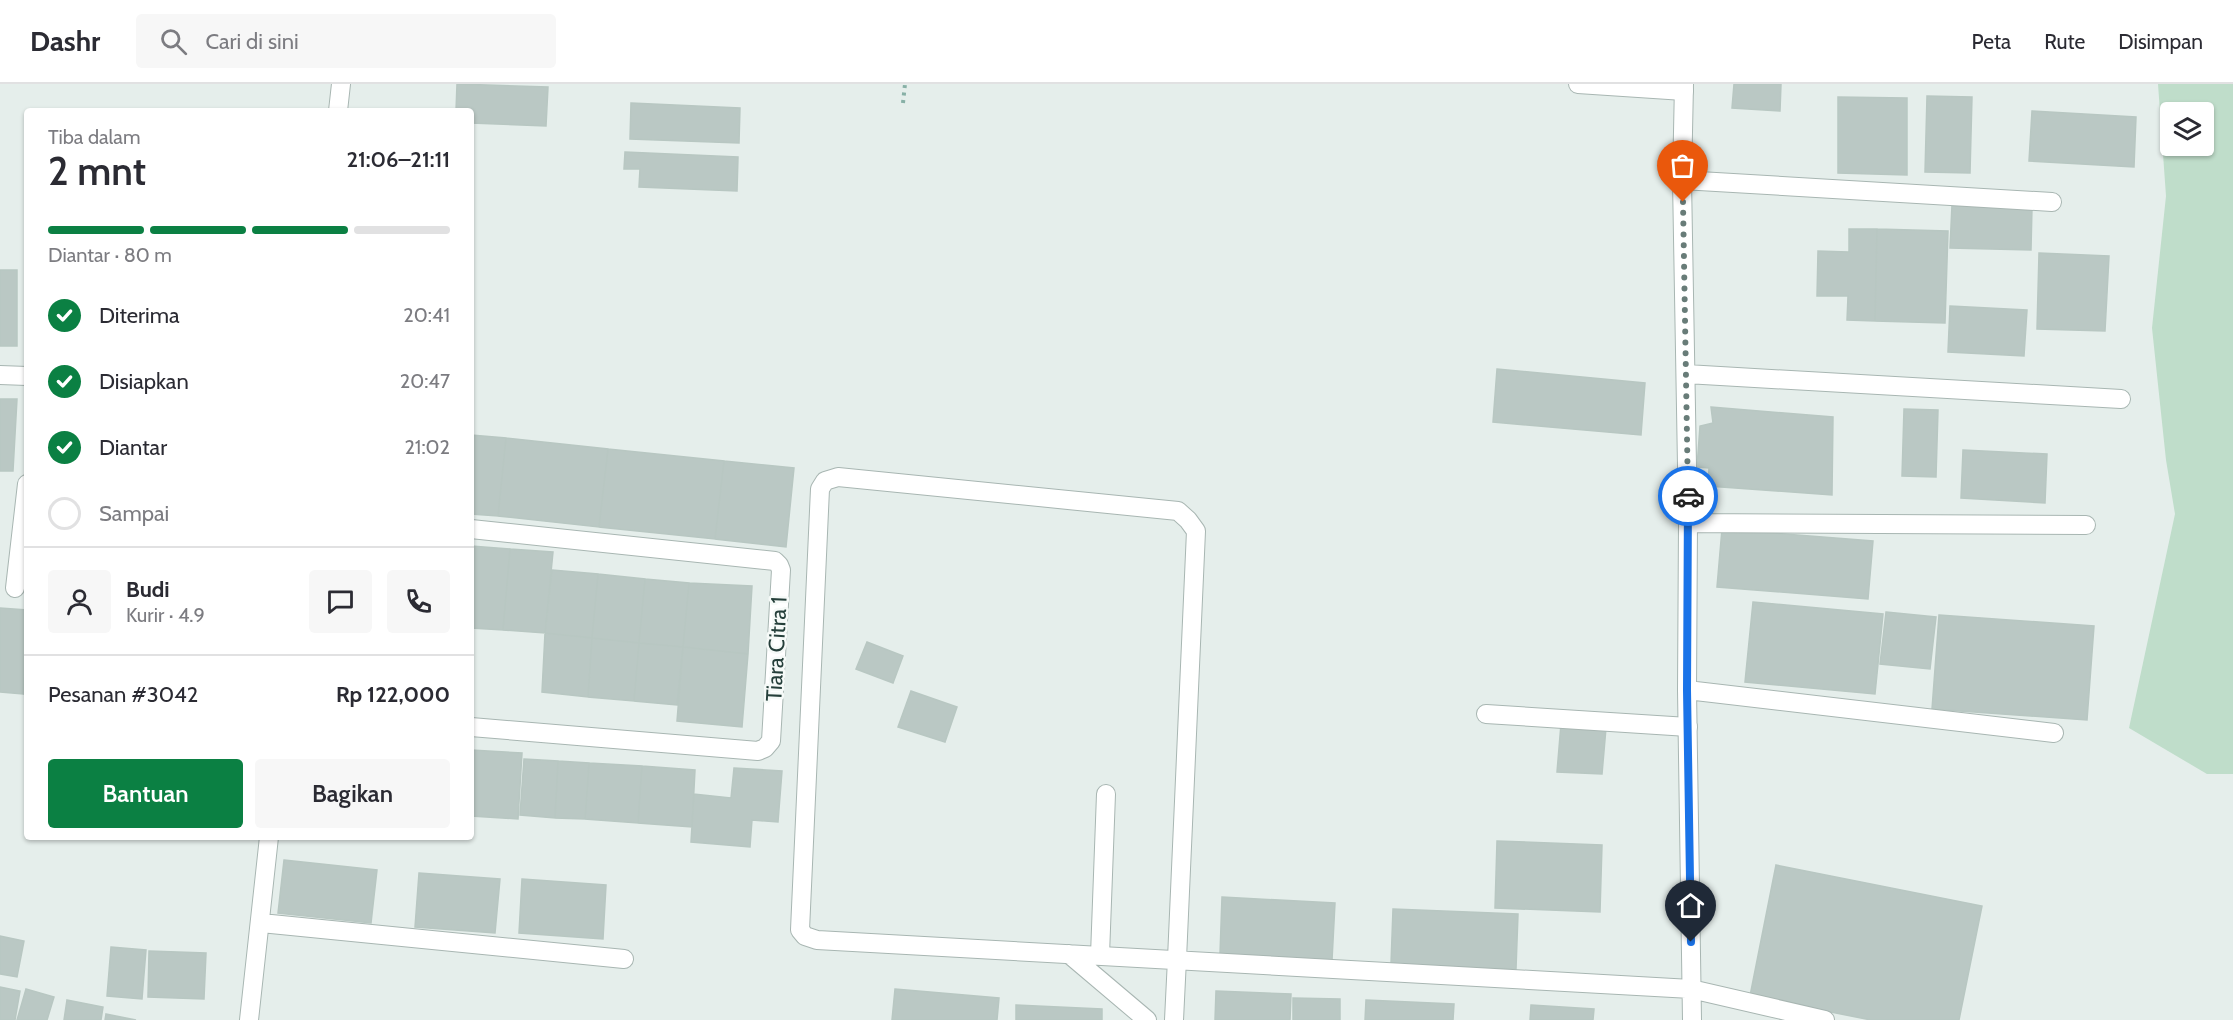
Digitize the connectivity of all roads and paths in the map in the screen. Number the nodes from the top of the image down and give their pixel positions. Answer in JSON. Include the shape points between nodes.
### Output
{"nodes":[{"id":1,"x":341,"y":84,"type":"edge"},
{"id":2,"x":905,"y":84,"type":"edge"},
{"id":3,"x":1578,"y":84,"type":"edge"},
{"id":4,"x":1684,"y":88,"type":"edge"},
{"id":5,"x":903,"y":103,"type":"dead end"},
{"id":6,"x":339,"y":108,"type":"edge"},
{"id":7,"x":1682,"y":180,"type":"junction"},
{"id":8,"x":2052,"y":202,"type":"dead end"},
{"id":9,"x":1686,"y":374,"type":"junction"},
{"id":10,"x":0,"y":375,"type":"edge"},
{"id":11,"x":24,"y":376,"type":"edge"},
{"id":12,"x":2121,"y":399,"type":"dead end"},
{"id":13,"x":24,"y":508,"type":"edge"},
{"id":14,"x":1688,"y":523,"type":"junction"},
{"id":15,"x":2086,"y":525,"type":"dead end"},
{"id":16,"x":474,"y":529,"type":"edge"},
{"id":17,"x":14,"y":588,"type":"edge"},
{"id":18,"x":1687,"y":690,"type":"junction"},
{"id":19,"x":1486,"y":714,"type":"dead end"},
{"id":20,"x":474,"y":727,"type":"edge"},
{"id":21,"x":1688,"y":727,"type":"junction"},
{"id":22,"x":2054,"y":733,"type":"dead end"},
{"id":23,"x":1106,"y":794,"type":"dead end"},
{"id":24,"x":269,"y":840,"type":"edge"},
{"id":25,"x":261,"y":922,"type":"junction"},
{"id":26,"x":1069,"y":954,"type":"junction"},
{"id":27,"x":1100,"y":955,"type":"junction"},
{"id":28,"x":624,"y":959,"type":"dead end"},
{"id":29,"x":1177,"y":959,"type":"junction"},
{"id":30,"x":1691,"y":989,"type":"junction"},
{"id":31,"x":249,"y":1020,"type":"edge"},
{"id":32,"x":1147,"y":1020,"type":"edge"},
{"id":33,"x":1174,"y":1020,"type":"edge"},
{"id":34,"x":1692,"y":1020,"type":"edge"},
{"id":35,"x":1825,"y":1020,"type":"edge"}],
"edges":[{"from":1,"to":6,"type":"street"},
{"from":2,"to":5,"type":"path"},
{"from":3,"to":4,"type":"street"},
{"from":4,"to":7,"type":"street"},
{"from":7,"to":8,"type":"street"},
{"from":7,"to":9,"type":"street"},
{"from":9,"to":12,"type":"street"},
{"from":9,"to":14,"type":"street"},
{"from":10,"to":11,"type":"street"},
{"from":13,"to":17,"type":"street"},
{"from":14,"to":15,"type":"street"},
{"from":14,"to":18,"type":"street"},
{"from":16,"to":20,"type":"street","name":"Tiara Citra 1","via":[[776,561],[781,570],[771,741],[765,748],[758,751]]},
{"from":18,"to":21,"type":"street"},
{"from":18,"to":22,"type":"street"},
{"from":19,"to":21,"type":"street"},
{"from":21,"to":30,"type":"street"},
{"from":23,"to":27,"type":"street"},
{"from":24,"to":25,"type":"street"},
{"from":25,"to":28,"type":"street"},
{"from":25,"to":31,"type":"street"},
{"from":26,"to":27,"type":"street"},
{"from":26,"to":29,"type":"street","via":[[816,940],[800,930],[820,489],[825,481],[838,477],[1178,511],[1188,520],[1196,531]]},
{"from":26,"to":32,"type":"street"},
{"from":27,"to":29,"type":"street"},
{"from":29,"to":30,"type":"street"},
{"from":29,"to":33,"type":"street"},
{"from":30,"to":34,"type":"street"},
{"from":30,"to":35,"type":"street"}]}
